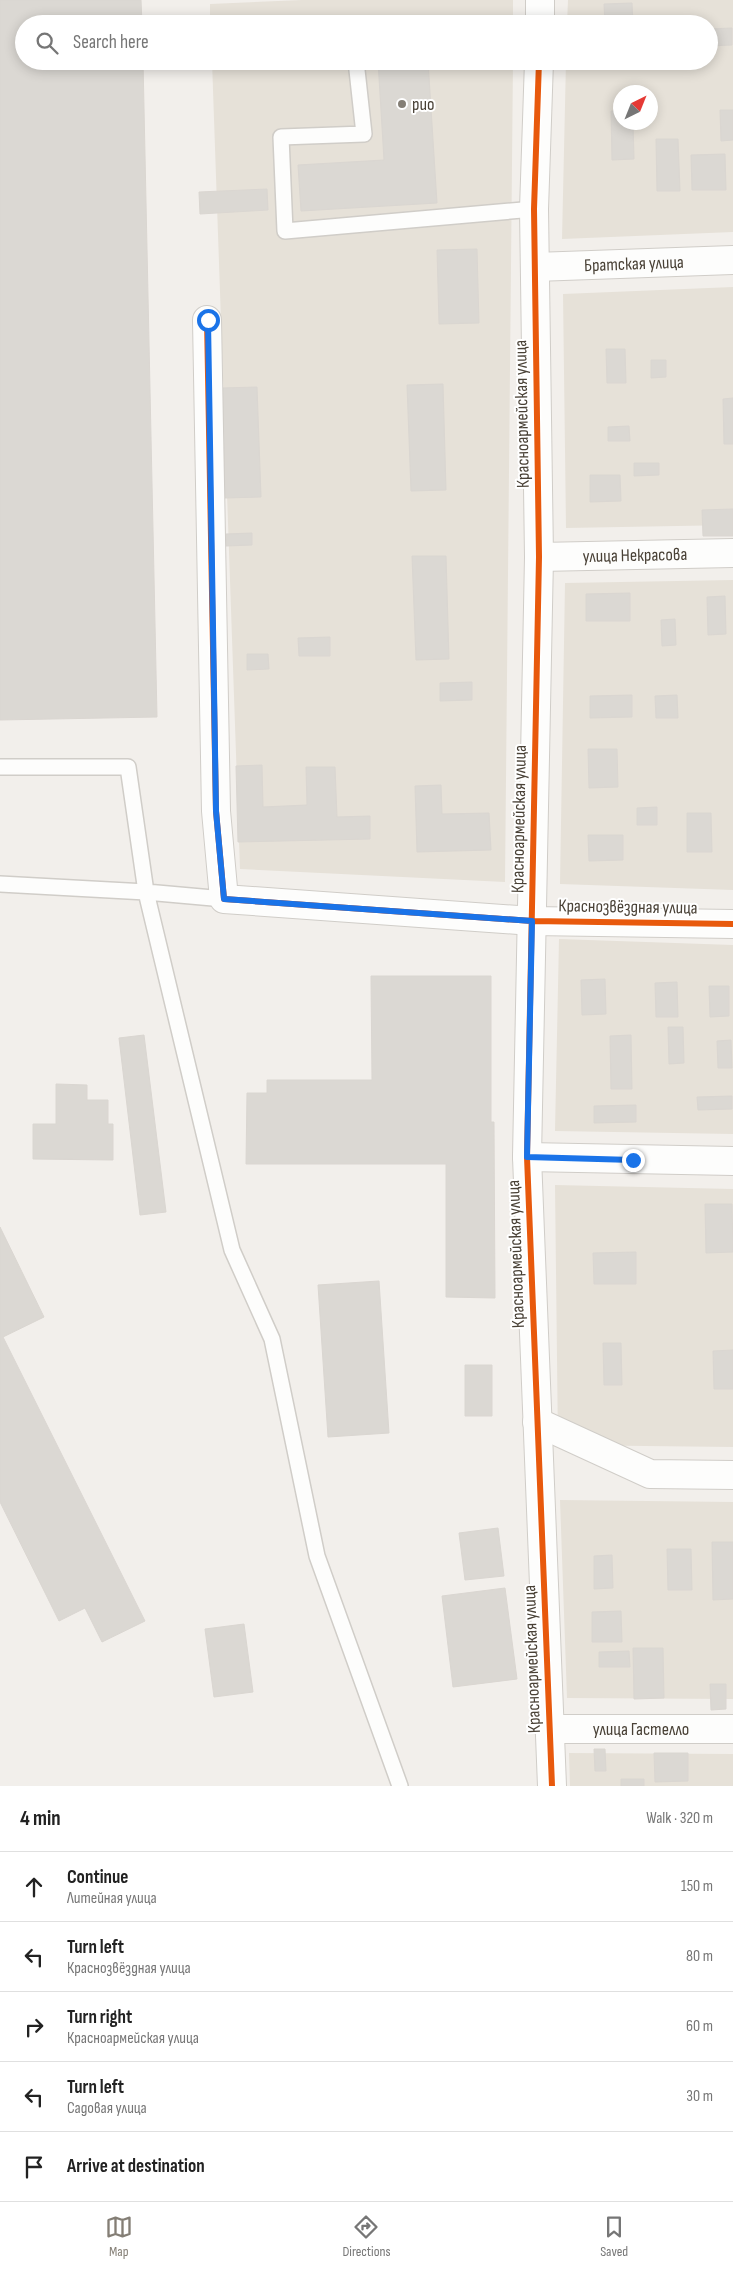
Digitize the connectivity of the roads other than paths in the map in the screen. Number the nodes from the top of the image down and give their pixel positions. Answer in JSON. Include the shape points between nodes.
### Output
{"nodes":[{"id":1,"x":540,"y":0,"type":"edge"},
{"id":2,"x":540,"y":15,"type":"edge"},
{"id":3,"x":357,"y":70,"type":"edge"},
{"id":4,"x":539,"y":70,"type":"edge"},
{"id":5,"x":534,"y":209,"type":"junction"},
{"id":6,"x":733,"y":260,"type":"edge"},
{"id":7,"x":535,"y":268,"type":"junction"},
{"id":8,"x":208,"y":320,"type":"dead end"},
{"id":9,"x":733,"y":553,"type":"edge"},
{"id":10,"x":539,"y":556,"type":"junction"},
{"id":11,"x":0,"y":767,"type":"edge"},
{"id":12,"x":0,"y":884,"type":"edge"},
{"id":13,"x":146,"y":892,"type":"junction"},
{"id":14,"x":224,"y":899,"type":"junction"},
{"id":15,"x":532,"y":921,"type":"junction"},
{"id":16,"x":733,"y":924,"type":"edge"},
{"id":17,"x":527,"y":1157,"type":"junction"},
{"id":18,"x":733,"y":1161,"type":"edge"},
{"id":19,"x":537,"y":1422,"type":"junction"},
{"id":20,"x":733,"y":1475,"type":"edge"},
{"id":21,"x":549,"y":1729,"type":"junction"},
{"id":22,"x":733,"y":1729,"type":"edge"},
{"id":23,"x":400,"y":1786,"type":"edge"},
{"id":24,"x":552,"y":1786,"type":"edge"}],
"edges":[{"from":1,"to":2,"type":"street"},
{"from":3,"to":5,"type":"lane","via":[[364,134],[281,138],[286,231]]},
{"from":4,"to":5,"type":"street","name":"Красноармейская улица"},
{"from":5,"to":7,"type":"street","name":"Красноармейская улица"},
{"from":6,"to":7,"type":"street","name":"Братская улица"},
{"from":7,"to":10,"type":"street","name":"Красноармейская улица"},
{"from":8,"to":14,"type":"street","via":[[216,811]]},
{"from":9,"to":10,"type":"street","name":"улица Некрасова"},
{"from":10,"to":15,"type":"street","name":"Красноармейская улица"},
{"from":11,"to":13,"type":"lane","via":[[128,767]]},
{"from":12,"to":13,"type":"lane"},
{"from":13,"to":14,"type":"lane"},
{"from":13,"to":23,"type":"lane","via":[[232,1250],[272,1339],[317,1556]]},
{"from":14,"to":15,"type":"street","name":"Краснозвёздная улица"},
{"from":15,"to":16,"type":"street","name":"Краснозвёздная улица"},
{"from":15,"to":17,"type":"street","name":"Красноармейская улица"},
{"from":17,"to":18,"type":"street"},
{"from":17,"to":19,"type":"street","name":"Красноармейская улица"},
{"from":19,"to":20,"type":"street","via":[[650,1474]]},
{"from":19,"to":21,"type":"street","name":"Красноармейская улица"},
{"from":21,"to":22,"type":"street","name":"улица Гастелло"},
{"from":21,"to":24,"type":"street","name":"Красноармейская улица"}]}
